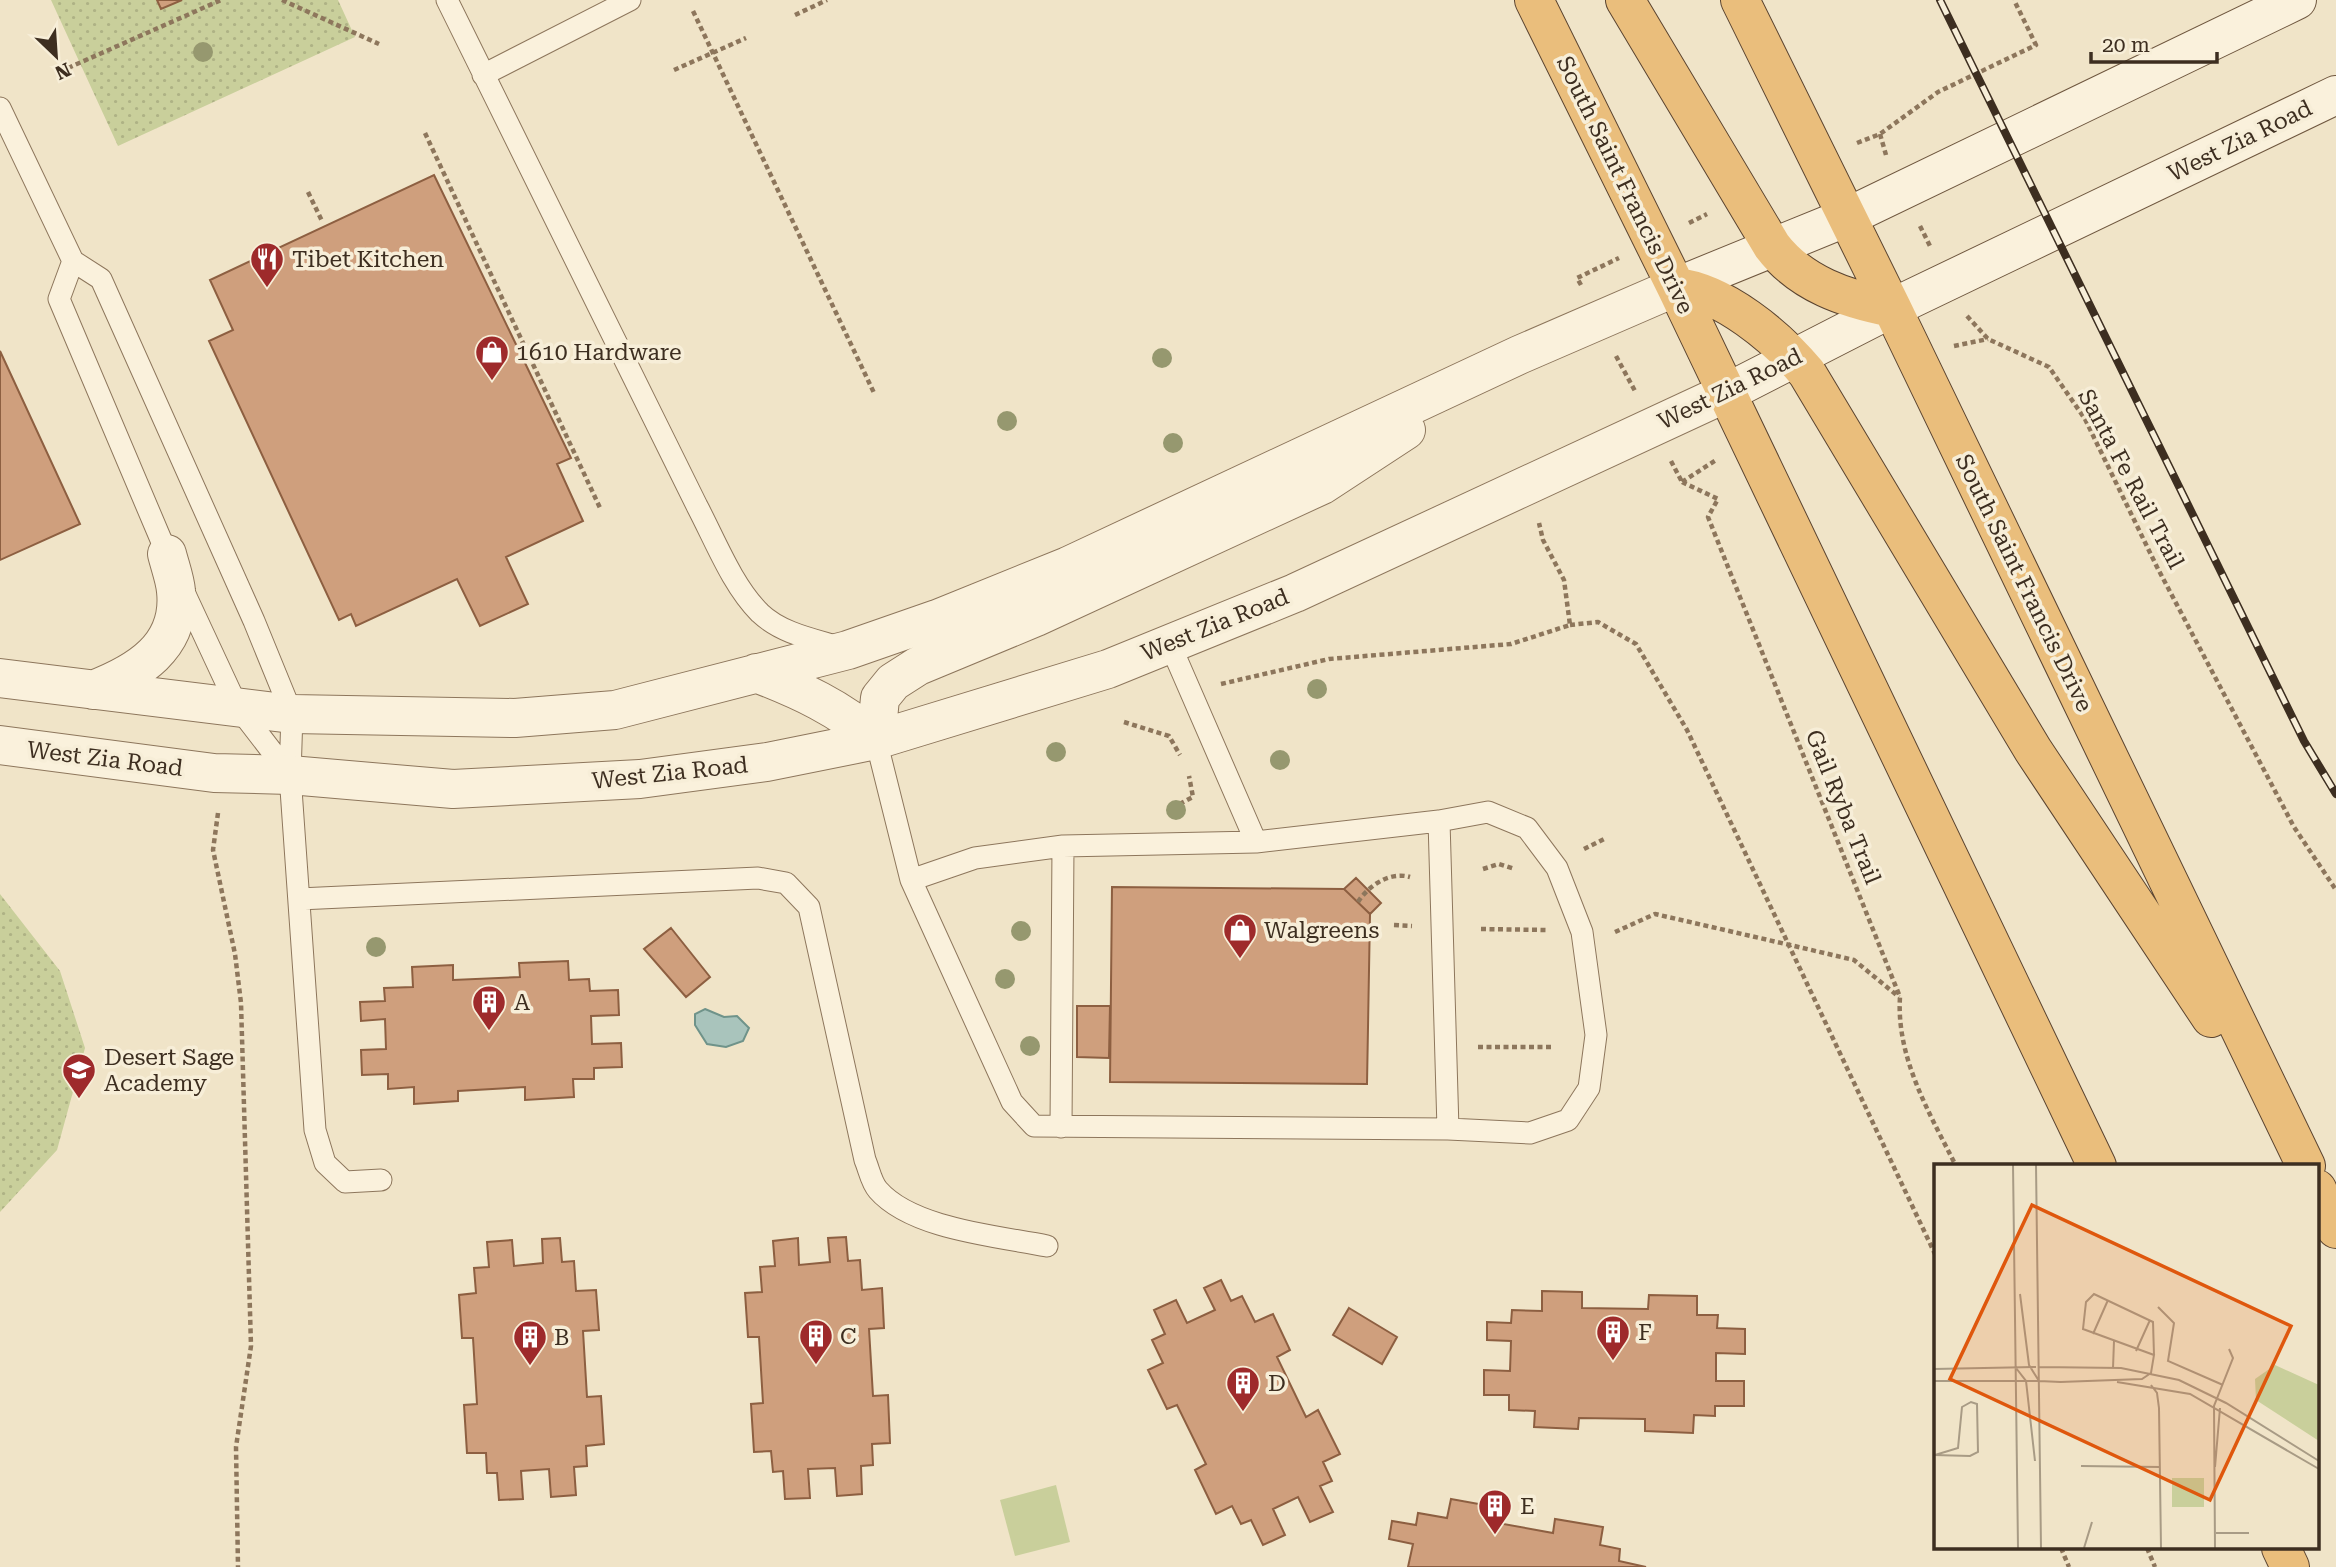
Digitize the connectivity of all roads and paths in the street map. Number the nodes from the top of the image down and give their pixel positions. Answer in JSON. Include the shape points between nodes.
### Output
{"nodes":[{"id":1,"x":221,"y":0,"type":"edge"},
{"id":2,"x":282,"y":0,"type":"edge"},
{"id":3,"x":447,"y":0,"type":"edge"},
{"id":4,"x":631,"y":0,"type":"edge"},
{"id":5,"x":827,"y":0,"type":"edge"},
{"id":6,"x":1534,"y":0,"type":"edge"},
{"id":7,"x":1625,"y":0,"type":"edge"},
{"id":8,"x":1740,"y":0,"type":"edge"},
{"id":9,"x":2014,"y":0,"type":"edge"},
{"id":10,"x":2297,"y":0,"type":"edge"},
{"id":11,"x":693,"y":12,"type":"dead end"},
{"id":12,"x":795,"y":15,"type":"dead end"},
{"id":13,"x":746,"y":38,"type":"dead end"},
{"id":14,"x":379,"y":44,"type":"dead end"},
{"id":15,"x":713,"y":53,"type":"junction"},
{"id":16,"x":68,"y":68,"type":"dead end"},
{"id":17,"x":674,"y":70,"type":"dead end"},
{"id":18,"x":483,"y":75,"type":"junction"},
{"id":19,"x":2336,"y":95,"type":"edge"},
{"id":20,"x":0,"y":108,"type":"edge"},
{"id":21,"x":425,"y":133,"type":"dead end"},
{"id":22,"x":1902,"y":191,"type":"junction"},
{"id":23,"x":308,"y":192,"type":"dead end"},
{"id":24,"x":1845,"y":218,"type":"junction"},
{"id":25,"x":322,"y":221,"type":"dead end"},
{"id":26,"x":1772,"y":246,"type":"junction"},
{"id":27,"x":73,"y":261,"type":"junction"},
{"id":28,"x":1577,"y":278,"type":"dead end"},
{"id":29,"x":1949,"y":282,"type":"junction"},
{"id":30,"x":1676,"y":287,"type":"junction"},
{"id":31,"x":1892,"y":308,"type":"junction"},
{"id":32,"x":1598,"y":320,"type":"junction"},
{"id":33,"x":1519,"y":355,"type":"junction"},
{"id":34,"x":1794,"y":358,"type":"junction"},
{"id":35,"x":1726,"y":393,"type":"junction"},
{"id":36,"x":875,"y":396,"type":"dead end"},
{"id":37,"x":1653,"y":427,"type":"junction"},
{"id":38,"x":1532,"y":484,"type":"junction"},
{"id":39,"x":601,"y":510,"type":"dead end"},
{"id":40,"x":167,"y":554,"type":"junction"},
{"id":41,"x":1570,"y":625,"type":"junction"},
{"id":42,"x":1169,"y":642,"type":"junction"},
{"id":43,"x":848,"y":650,"type":"junction"},
{"id":44,"x":755,"y":673,"type":"junction"},
{"id":45,"x":0,"y":678,"type":"edge"},
{"id":46,"x":90,"y":691,"type":"junction"},
{"id":47,"x":1190,"y":692,"type":"junction"},
{"id":48,"x":237,"y":706,"type":"junction"},
{"id":49,"x":292,"y":714,"type":"junction"},
{"id":50,"x":1124,"y":722,"type":"dead end"},
{"id":51,"x":876,"y":740,"type":"junction"},
{"id":52,"x":0,"y":745,"type":"edge"},
{"id":53,"x":1182,"y":759,"type":"dead end"},
{"id":54,"x":1189,"y":771,"type":"dead end"},
{"id":55,"x":290,"y":775,"type":"junction"},
{"id":56,"x":219,"y":803,"type":"dead end"},
{"id":57,"x":1172,"y":808,"type":"dead end"},
{"id":58,"x":1439,"y":821,"type":"junction"},
{"id":59,"x":1606,"y":838,"type":"dead end"},
{"id":60,"x":1256,"y":842,"type":"junction"},
{"id":61,"x":1063,"y":846,"type":"junction"},
{"id":62,"x":1577,"y":853,"type":"dead end"},
{"id":63,"x":1483,"y":869,"type":"dead end"},
{"id":64,"x":1518,"y":873,"type":"dead end"},
{"id":65,"x":911,"y":880,"type":"junction"},
{"id":66,"x":1421,"y":880,"type":"dead end"},
{"id":67,"x":2336,"y":890,"type":"edge"},
{"id":68,"x":299,"y":899,"type":"junction"},
{"id":69,"x":1358,"y":902,"type":"dead end"},
{"id":70,"x":1481,"y":929,"type":"dead end"},
{"id":71,"x":1548,"y":930,"type":"dead end"},
{"id":72,"x":1613,"y":933,"type":"dead end"},
{"id":73,"x":1790,"y":945,"type":"junction"},
{"id":74,"x":1900,"y":997,"type":"junction"},
{"id":75,"x":1476,"y":1047,"type":"dead end"},
{"id":76,"x":1551,"y":1047,"type":"dead end"},
{"id":77,"x":1061,"y":1127,"type":"junction"},
{"id":78,"x":1448,"y":1129,"type":"junction"},
{"id":79,"x":2299,"y":1152,"type":"edge"},
{"id":80,"x":1955,"y":1164,"type":"edge"},
{"id":81,"x":2096,"y":1164,"type":"edge"},
{"id":82,"x":381,"y":1180,"type":"dead end"},
{"id":83,"x":2318,"y":1191,"type":"edge"},
{"id":84,"x":2336,"y":1229,"type":"edge"},
{"id":85,"x":1047,"y":1246,"type":"dead end"},
{"id":86,"x":1934,"y":1252,"type":"edge"},
{"id":87,"x":2062,"y":1550,"type":"edge"},
{"id":88,"x":2148,"y":1550,"type":"edge"},
{"id":89,"x":2282,"y":1550,"type":"edge"},
{"id":90,"x":238,"y":1567,"type":"edge"},
{"id":91,"x":2069,"y":1567,"type":"edge"},
{"id":92,"x":2155,"y":1567,"type":"edge"},
{"id":93,"x":2291,"y":1567,"type":"edge"}],
"edges":[{"from":1,"to":16,"type":"path"},
{"from":2,"to":14,"type":"path"},
{"from":3,"to":18,"type":"lane"},
{"from":4,"to":18,"type":"lane"},
{"from":5,"to":12,"type":"path"},
{"from":6,"to":30,"type":"highway","name":"South Saint Francis Drive"},
{"from":7,"to":26,"type":"highway"},
{"from":8,"to":24,"type":"highway","name":"South Saint Francis Drive"},
{"from":9,"to":22,"type":"path","name":"Santa Fe Rail Trail","via":[[2036,46],[1922,101],[1880,134]]},
{"from":10,"to":22,"type":"street"},
{"from":11,"to":15,"type":"path"},
{"from":13,"to":15,"type":"path"},
{"from":15,"to":17,"type":"path"},
{"from":15,"to":36,"type":"path"},
{"from":18,"to":43,"type":"lane","via":[[737,580],[761,613],[792,633]]},
{"from":19,"to":29,"type":"street","name":"West Zia Road"},
{"from":20,"to":27,"type":"lane"},
{"from":21,"to":39,"type":"path"},
{"from":22,"to":24,"type":"street"},
{"from":22,"to":29,"type":"path","name":"Santa Fe Rail Trail"},
{"from":23,"to":25,"type":"path"},
{"from":24,"to":26,"type":"street"},
{"from":24,"to":31,"type":"highway","name":"South Saint Francis Drive"},
{"from":26,"to":30,"type":"street"},
{"from":26,"to":31,"type":"highway","via":[[1802,277],[1862,302]]},
{"from":27,"to":40,"type":"lane","via":[[59,299]]},
{"from":27,"to":49,"type":"lane","via":[[101,279]]},
{"from":28,"to":32,"type":"path"},
{"from":29,"to":31,"type":"street","name":"West Zia Road"},
{"from":29,"to":67,"type":"path","name":"Santa Fe Rail Trail","via":[[1965,314],[1988,339],[2049,368],[2085,419],[2294,827]]},
{"from":30,"to":32,"type":"street"},
{"from":30,"to":34,"type":"highway","via":[[1720,299]]},
{"from":30,"to":35,"type":"highway","name":"South Saint Francis Drive"},
{"from":31,"to":34,"type":"street","name":"West Zia Road"},
{"from":31,"to":79,"type":"highway","name":"South Saint Francis Drive"},
{"from":32,"to":33,"type":"street"},
{"from":32,"to":37,"type":"path"},
{"from":33,"to":43,"type":"street","via":[[1068,566]]},
{"from":33,"to":51,"type":"street","via":[[1322,485],[1036,617],[918,666],[893,682],[880,698]]},
{"from":34,"to":35,"type":"street","name":"West Zia Road"},
{"from":34,"to":79,"type":"highway","via":[[1820,392],[2033,750]]},
{"from":35,"to":37,"type":"street","name":"West Zia Road"},
{"from":35,"to":81,"type":"highway","name":"South Saint Francis Drive"},
{"from":37,"to":38,"type":"street","name":"West Zia Road"},
{"from":37,"to":74,"type":"path","name":"Gail Ryba Trail","via":[[1682,482],[1718,499],[1708,517]]},
{"from":38,"to":41,"type":"path","via":[[1543,540],[1564,580]]},
{"from":38,"to":42,"type":"street","name":"West Zia Road","via":[[1295,593]]},
{"from":40,"to":46,"type":"street","via":[[176,590],[170,632],[130,676]]},
{"from":40,"to":48,"type":"lane"},
{"from":41,"to":47,"type":"path","via":[[1511,644],[1329,659]]},
{"from":41,"to":73,"type":"path","via":[[1598,622],[1636,644],[1687,730]]},
{"from":42,"to":47,"type":"lane"},
{"from":42,"to":51,"type":"street","name":"West Zia Road","via":[[1108,668]]},
{"from":43,"to":44,"type":"street"},
{"from":44,"to":49,"type":"street","via":[[615,710],[515,719]]},
{"from":44,"to":51,"type":"street","via":[[827,705]]},
{"from":45,"to":46,"type":"street"},
{"from":46,"to":48,"type":"street"},
{"from":47,"to":60,"type":"lane"},
{"from":48,"to":49,"type":"street"},
{"from":48,"to":55,"type":"lane"},
{"from":49,"to":55,"type":"lane"},
{"from":50,"to":53,"type":"path","via":[[1169,736]]},
{"from":51,"to":55,"type":"street","name":"West Zia Road","via":[[767,762],[640,779],[453,789]]},
{"from":51,"to":65,"type":"lane"},
{"from":52,"to":55,"type":"street","name":"West Zia Road","via":[[214,774]]},
{"from":54,"to":57,"type":"path","via":[[1193,797]]},
{"from":55,"to":68,"type":"lane"},
{"from":56,"to":90,"type":"path","via":[[213,850],[241,1003],[251,1346],[236,1447]]},
{"from":58,"to":60,"type":"lane"},
{"from":58,"to":78,"type":"lane"},
{"from":58,"to":78,"type":"lane","via":[[1488,812],[1527,828],[1557,867],[1582,932],[1597,1035],[1589,1088],[1568,1120],[1530,1133]]},
{"from":59,"to":62,"type":"path"},
{"from":60,"to":61,"type":"lane"},
{"from":61,"to":65,"type":"lane","via":[[975,858]]},
{"from":61,"to":77,"type":"lane"},
{"from":63,"to":64,"type":"path","via":[[1499,864]]},
{"from":65,"to":77,"type":"lane","via":[[1012,1102],[1034,1125]]},
{"from":66,"to":69,"type":"path","via":[[1404,875],[1382,880]]},
{"from":68,"to":82,"type":"lane","via":[[315,1130],[325,1163],[345,1182]]},
{"from":68,"to":85,"type":"lane","via":[[758,878],[786,883],[809,907],[865,1160],[876,1188],[902,1211]]},
{"from":70,"to":71,"type":"path"},
{"from":72,"to":73,"type":"path","via":[[1655,914]]},
{"from":73,"to":74,"type":"path","via":[[1854,960]]},
{"from":73,"to":86,"type":"path"},
{"from":74,"to":80,"type":"path","name":"Gail Ryba Trail","via":[[1898,1023],[1915,1081]]},
{"from":75,"to":76,"type":"path"},
{"from":77,"to":78,"type":"lane"},
{"from":83,"to":84,"type":"highway"},
{"from":87,"to":91,"type":"path"},
{"from":88,"to":92,"type":"path"},
{"from":89,"to":93,"type":"highway"}]}
